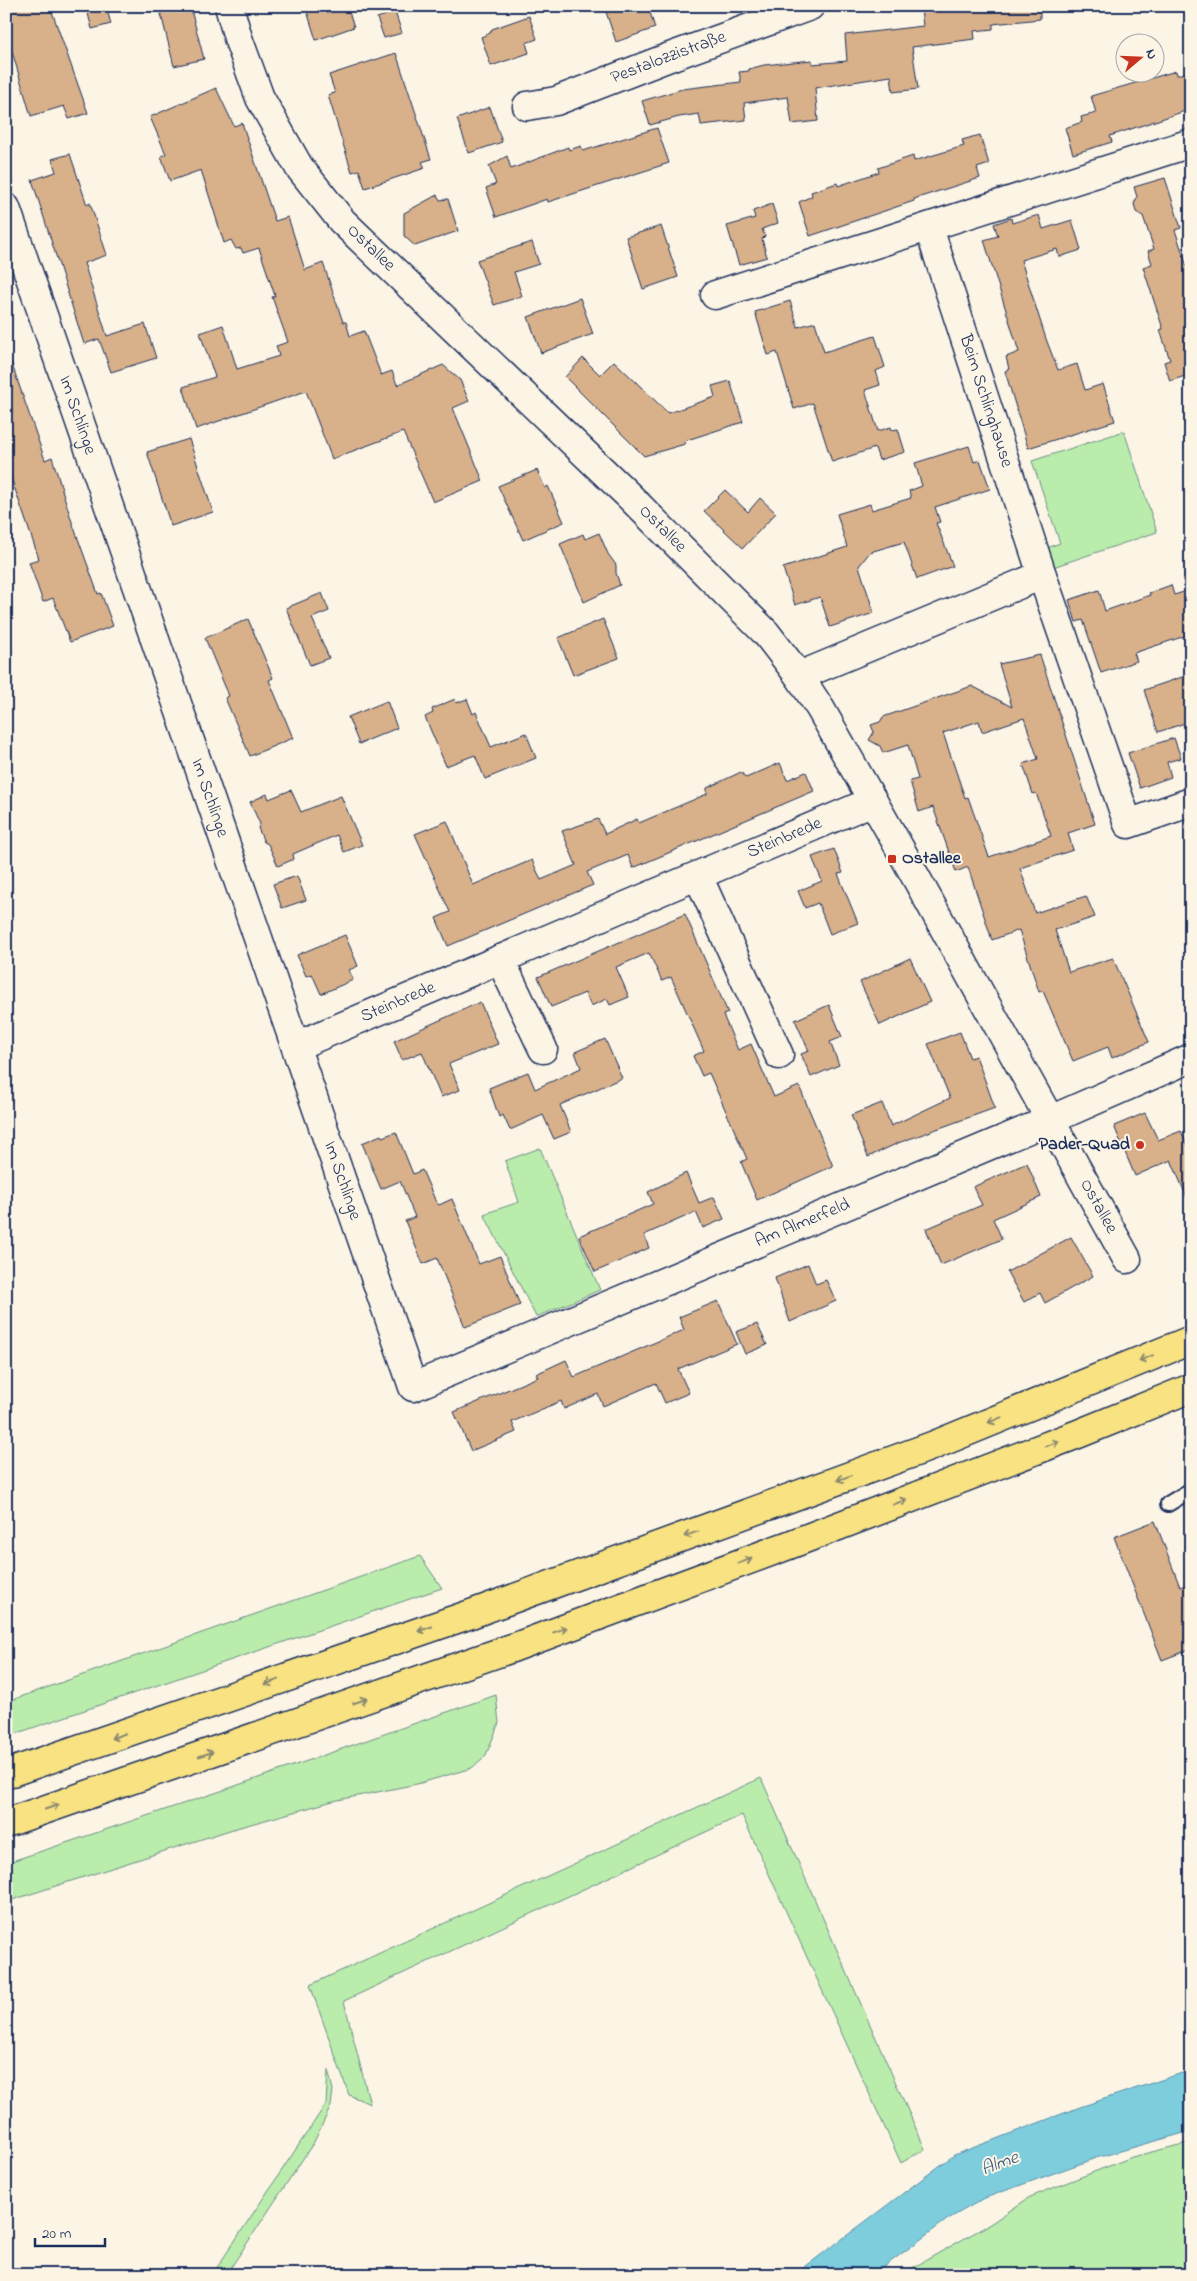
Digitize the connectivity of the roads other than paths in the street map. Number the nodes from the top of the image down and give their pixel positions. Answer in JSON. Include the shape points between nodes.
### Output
{"nodes":[{"id":1,"x":229,"y":6,"type":"edge"},
{"id":2,"x":810,"y":6,"type":"edge"},
{"id":3,"x":527,"y":106,"type":"dead end"},
{"id":4,"x":1191,"y":143,"type":"edge"},
{"id":5,"x":6,"y":208,"type":"edge"},
{"id":6,"x":929,"y":228,"type":"junction"},
{"id":7,"x":715,"y":295,"type":"dead end"},
{"id":8,"x":1042,"y":575,"type":"junction"},
{"id":9,"x":799,"y":676,"type":"junction"},
{"id":10,"x":873,"y":800,"type":"junction"},
{"id":11,"x":1191,"y":802,"type":"edge"},
{"id":12,"x":698,"y":876,"type":"junction"},
{"id":13,"x":500,"y":959,"type":"junction"},
{"id":14,"x":296,"y":1046,"type":"junction"},
{"id":15,"x":543,"y":1049,"type":"dead end"},
{"id":16,"x":779,"y":1055,"type":"dead end"},
{"id":17,"x":1191,"y":1058,"type":"edge"},
{"id":18,"x":1050,"y":1120,"type":"junction"},
{"id":19,"x":1127,"y":1259,"type":"dead end"},
{"id":20,"x":1191,"y":1340,"type":"edge"},
{"id":21,"x":413,"y":1387,"type":"joint"},
{"id":22,"x":1191,"y":1388,"type":"edge"},
{"id":23,"x":1191,"y":1490,"type":"edge"},
{"id":24,"x":1168,"y":1504,"type":"dead end"},
{"id":25,"x":6,"y":1774,"type":"edge"},
{"id":26,"x":6,"y":1823,"type":"edge"}],
"edges":[{"from":1,"to":9,"type":"street","name":"Ostallee","via":[[260,98],[299,167],[342,221],[627,494],[766,633]]},
{"from":2,"to":3,"type":"street","name":"Pestalozzistraße","via":[[556,100]]},
{"from":4,"to":6,"type":"street"},
{"from":5,"to":14,"type":"street","name":"Im Schlinge","via":[[149,630]]},
{"from":6,"to":7,"type":"street"},
{"from":6,"to":8,"type":"street","name":"Beim Schlinghause"},
{"from":8,"to":9,"type":"street"},
{"from":8,"to":11,"type":"street","name":"Beim Schlinghause","via":[[1128,824]]},
{"from":9,"to":10,"type":"street","name":"Ostallee"},
{"from":10,"to":12,"type":"street","name":"Steinbrede"},
{"from":10,"to":18,"type":"street","name":"Ostallee"},
{"from":12,"to":13,"type":"street","name":"Steinbrede"},
{"from":12,"to":16,"type":"street"},
{"from":13,"to":14,"type":"street","name":"Steinbrede"},
{"from":13,"to":15,"type":"street"},
{"from":14,"to":21,"type":"street","name":"Im Schlinge"},
{"from":17,"to":18,"type":"street","name":"Am Almerfeld"},
{"from":18,"to":19,"type":"street","name":"Ostallee"},
{"from":18,"to":21,"type":"street","name":"Am Almerfeld"},
{"from":20,"to":25,"type":"highway","one_way":true,"via":[[932,1446],[471,1614]]},
{"from":26,"to":22,"type":"highway","one_way":true,"via":[[488,1657],[817,1534]]},
{"from":23,"to":24,"type":"lane"}]}
